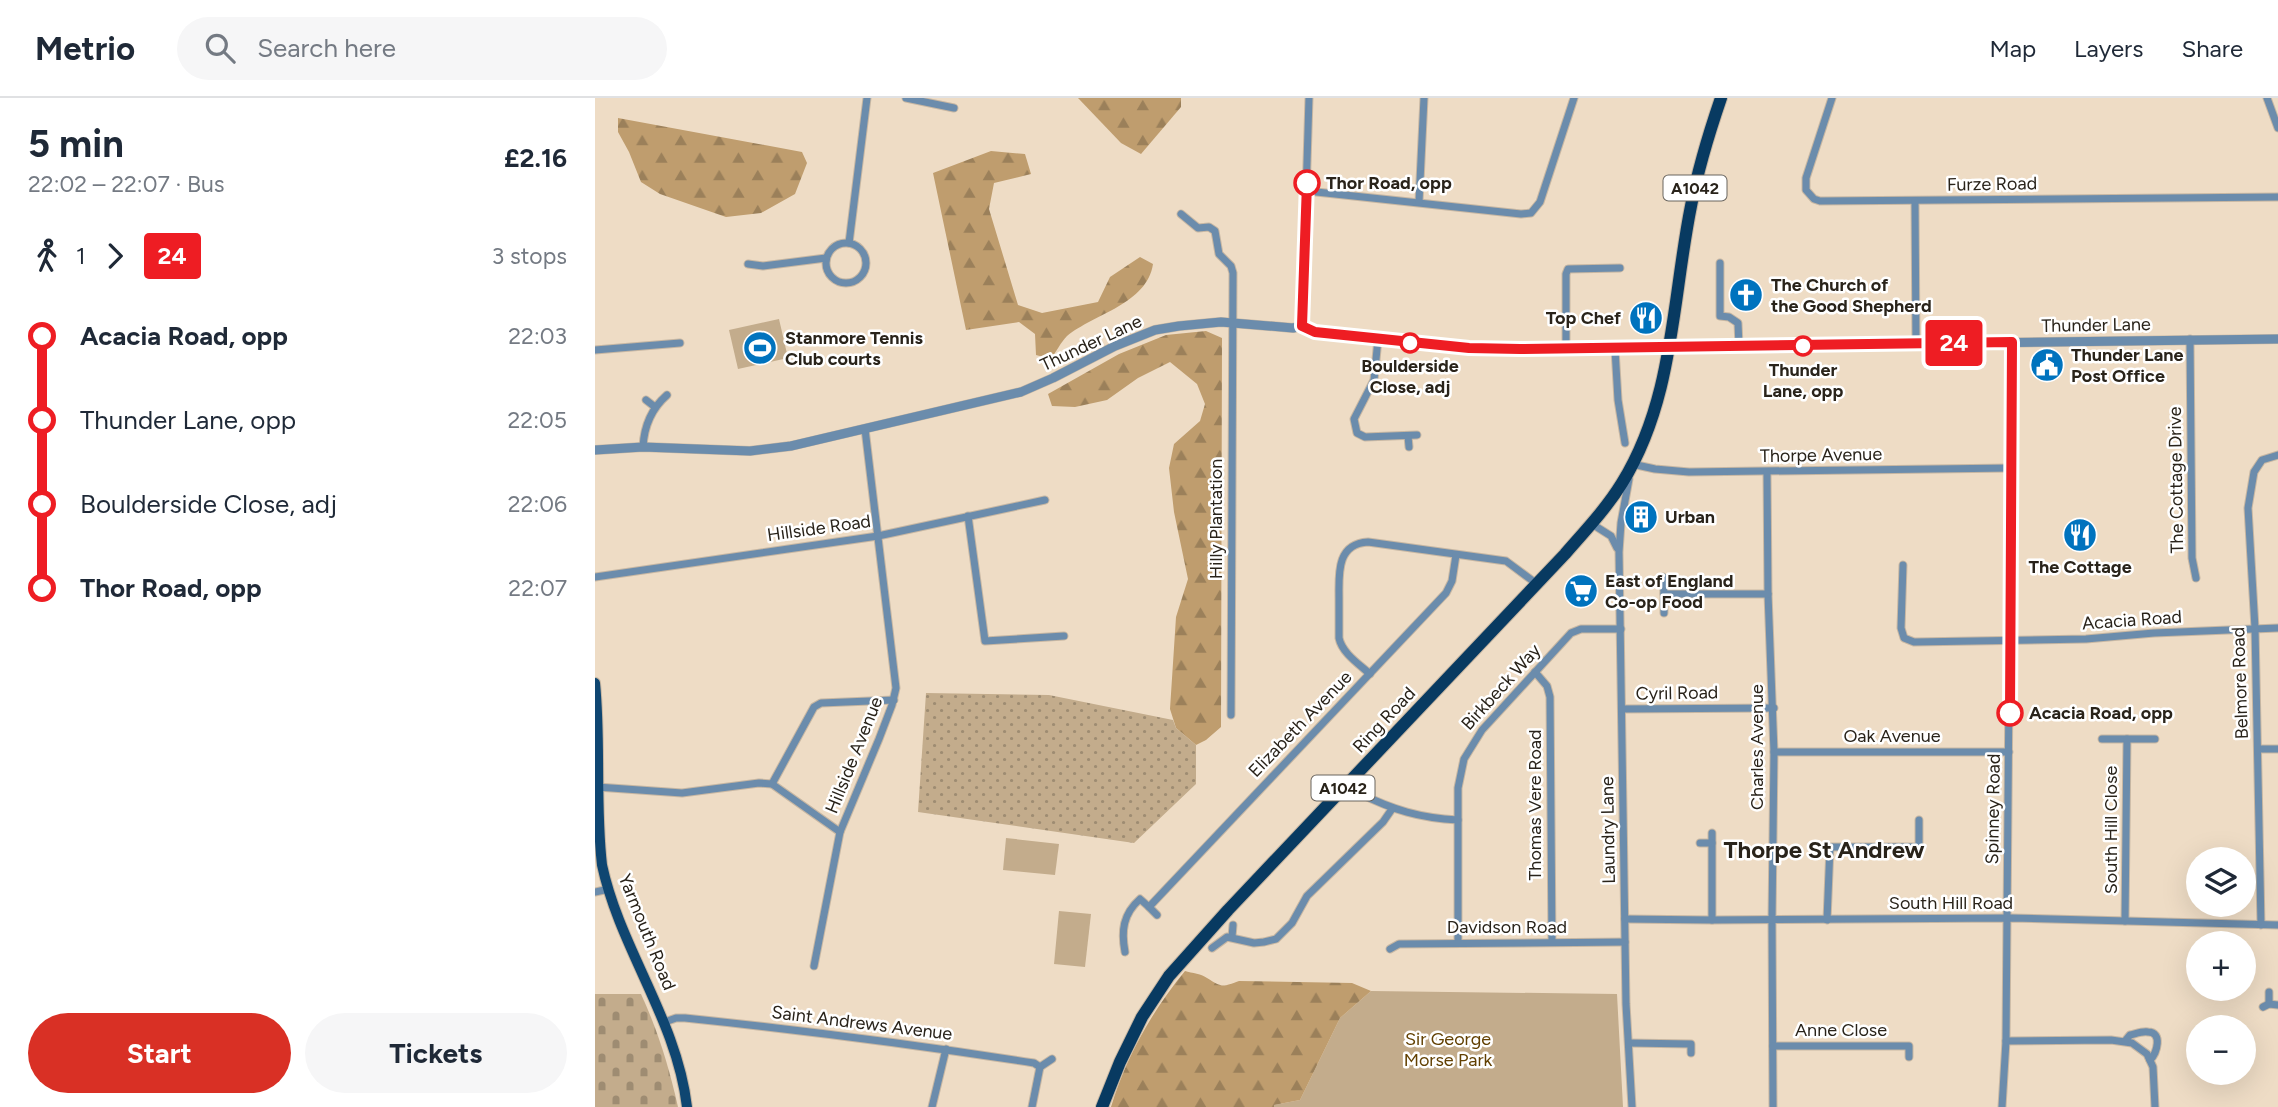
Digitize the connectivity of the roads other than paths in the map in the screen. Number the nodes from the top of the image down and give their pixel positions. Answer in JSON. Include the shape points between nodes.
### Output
{"nodes":[{"id":1,"x":867,"y":98,"type":"edge"},
{"id":2,"x":906,"y":98,"type":"edge"},
{"id":3,"x":1309,"y":98,"type":"edge"},
{"id":4,"x":1424,"y":98,"type":"edge"},
{"id":5,"x":1574,"y":98,"type":"edge"},
{"id":6,"x":1721,"y":98,"type":"edge"},
{"id":7,"x":1832,"y":98,"type":"edge"},
{"id":8,"x":2267,"y":98,"type":"edge"},
{"id":9,"x":950,"y":104,"type":"edge"},
{"id":10,"x":2278,"y":128,"type":"edge"},
{"id":11,"x":1307,"y":191,"type":"junction"},
{"id":12,"x":2278,"y":197,"type":"edge"},
{"id":13,"x":1915,"y":201,"type":"junction"},
{"id":14,"x":1419,"y":202,"type":"junction"},
{"id":15,"x":1186,"y":215,"type":"dead end"},
{"id":16,"x":849,"y":243,"type":"junction"},
{"id":17,"x":826,"y":258,"type":"junction"},
{"id":18,"x":1720,"y":263,"type":"dead end"},
{"id":19,"x":748,"y":264,"type":"dead end"},
{"id":20,"x":759,"y":265,"type":"junction"},
{"id":21,"x":1620,"y":268,"type":"dead end"},
{"id":22,"x":760,"y":274,"type":"dead end"},
{"id":23,"x":1233,"y":323,"type":"junction"},
{"id":24,"x":1302,"y":326,"type":"junction"},
{"id":25,"x":1378,"y":339,"type":"junction"},
{"id":26,"x":2278,"y":339,"type":"edge"},
{"id":27,"x":2190,"y":340,"type":"junction"},
{"id":28,"x":2012,"y":342,"type":"junction"},
{"id":29,"x":680,"y":343,"type":"dead end"},
{"id":30,"x":1916,"y":344,"type":"junction"},
{"id":31,"x":1739,"y":346,"type":"junction"},
{"id":32,"x":1670,"y":348,"type":"junction"},
{"id":33,"x":1566,"y":349,"type":"junction"},
{"id":34,"x":1615,"y":349,"type":"junction"},
{"id":35,"x":595,"y":350,"type":"edge"},
{"id":36,"x":667,"y":395,"type":"dead end"},
{"id":37,"x":646,"y":400,"type":"dead end"},
{"id":38,"x":655,"y":407,"type":"junction"},
{"id":39,"x":865,"y":429,"type":"junction"},
{"id":40,"x":1417,"y":435,"type":"dead end"},
{"id":41,"x":1408,"y":436,"type":"junction"},
{"id":42,"x":1625,"y":443,"type":"dead end"},
{"id":43,"x":643,"y":447,"type":"junction"},
{"id":44,"x":1409,"y":447,"type":"dead end"},
{"id":45,"x":595,"y":450,"type":"edge"},
{"id":46,"x":2278,"y":455,"type":"edge"},
{"id":47,"x":1633,"y":463,"type":"junction"},
{"id":48,"x":2011,"y":468,"type":"junction"},
{"id":49,"x":1767,"y":472,"type":"junction"},
{"id":50,"x":1045,"y":500,"type":"dead end"},
{"id":51,"x":968,"y":516,"type":"junction"},
{"id":52,"x":1592,"y":524,"type":"junction"},
{"id":53,"x":878,"y":536,"type":"junction"},
{"id":54,"x":1619,"y":552,"type":"junction"},
{"id":55,"x":1456,"y":555,"type":"junction"},
{"id":56,"x":1903,"y":565,"type":"dead end"},
{"id":57,"x":595,"y":577,"type":"edge"},
{"id":58,"x":1663,"y":577,"type":"dead end"},
{"id":59,"x":2196,"y":578,"type":"dead end"},
{"id":60,"x":1537,"y":584,"type":"junction"},
{"id":61,"x":1664,"y":594,"type":"junction"},
{"id":62,"x":1768,"y":594,"type":"junction"},
{"id":63,"x":1664,"y":613,"type":"dead end"},
{"id":64,"x":2255,"y":628,"type":"junction"},
{"id":65,"x":2278,"y":628,"type":"edge"},
{"id":66,"x":1621,"y":629,"type":"junction"},
{"id":67,"x":1064,"y":636,"type":"dead end"},
{"id":68,"x":2011,"y":641,"type":"junction"},
{"id":69,"x":1535,"y":672,"type":"junction"},
{"id":70,"x":1370,"y":674,"type":"junction"},
{"id":71,"x":595,"y":683,"type":"edge"},
{"id":72,"x":595,"y":689,"type":"edge"},
{"id":73,"x":894,"y":700,"type":"junction"},
{"id":74,"x":1774,"y":708,"type":"junction"},
{"id":75,"x":1622,"y":709,"type":"junction"},
{"id":76,"x":1231,"y":715,"type":"dead end"},
{"id":77,"x":2102,"y":739,"type":"dead end"},
{"id":78,"x":2127,"y":739,"type":"junction"},
{"id":79,"x":2155,"y":739,"type":"dead end"},
{"id":80,"x":2258,"y":749,"type":"junction"},
{"id":81,"x":2278,"y":749,"type":"edge"},
{"id":82,"x":1774,"y":752,"type":"junction"},
{"id":83,"x":2009,"y":752,"type":"junction"},
{"id":84,"x":772,"y":784,"type":"junction"},
{"id":85,"x":596,"y":787,"type":"edge"},
{"id":86,"x":1359,"y":793,"type":"dead end"},
{"id":87,"x":1392,"y":808,"type":"junction"},
{"id":88,"x":1458,"y":820,"type":"junction"},
{"id":89,"x":1919,"y":820,"type":"dead end"},
{"id":90,"x":840,"y":832,"type":"junction"},
{"id":91,"x":1712,"y":833,"type":"dead end"},
{"id":92,"x":1700,"y":843,"type":"dead end"},
{"id":93,"x":1712,"y":843,"type":"junction"},
{"id":94,"x":609,"y":889,"type":"junction"},
{"id":95,"x":595,"y":892,"type":"edge"},
{"id":96,"x":1149,"y":907,"type":"junction"},
{"id":97,"x":1157,"y":915,"type":"dead end"},
{"id":98,"x":2007,"y":918,"type":"junction"},
{"id":99,"x":1625,"y":919,"type":"junction"},
{"id":100,"x":1712,"y":920,"type":"junction"},
{"id":101,"x":1772,"y":920,"type":"junction"},
{"id":102,"x":1827,"y":920,"type":"junction"},
{"id":103,"x":2125,"y":921,"type":"junction"},
{"id":104,"x":1233,"y":925,"type":"dead end"},
{"id":105,"x":2261,"y":925,"type":"junction"},
{"id":106,"x":2278,"y":925,"type":"edge"},
{"id":107,"x":1232,"y":937,"type":"junction"},
{"id":108,"x":1552,"y":942,"type":"junction"},
{"id":109,"x":1625,"y":942,"type":"junction"},
{"id":110,"x":1458,"y":943,"type":"junction"},
{"id":111,"x":1212,"y":948,"type":"dead end"},
{"id":112,"x":1390,"y":949,"type":"dead end"},
{"id":113,"x":1125,"y":952,"type":"dead end"},
{"id":114,"x":814,"y":966,"type":"dead end"},
{"id":115,"x":2269,"y":992,"type":"dead end"},
{"id":116,"x":2278,"y":1005,"type":"edge"},
{"id":117,"x":665,"y":1022,"type":"junction"},
{"id":118,"x":1691,"y":1035,"type":"dead end"},
{"id":119,"x":1909,"y":1035,"type":"dead end"},
{"id":120,"x":2006,"y":1041,"type":"junction"},
{"id":121,"x":2125,"y":1041,"type":"junction"},
{"id":122,"x":1629,"y":1042,"type":"junction"},
{"id":123,"x":1691,"y":1044,"type":"junction"},
{"id":124,"x":1773,"y":1046,"type":"junction"},
{"id":125,"x":1909,"y":1046,"type":"junction"},
{"id":126,"x":946,"y":1049,"type":"junction"},
{"id":127,"x":1691,"y":1053,"type":"dead end"},
{"id":128,"x":1909,"y":1057,"type":"dead end"},
{"id":129,"x":1052,"y":1059,"type":"dead end"},
{"id":130,"x":2150,"y":1060,"type":"junction"},
{"id":131,"x":1040,"y":1068,"type":"junction"},
{"id":132,"x":687,"y":1107,"type":"edge"},
{"id":133,"x":932,"y":1107,"type":"edge"},
{"id":134,"x":1032,"y":1107,"type":"edge"},
{"id":135,"x":1102,"y":1107,"type":"edge"},
{"id":136,"x":1632,"y":1107,"type":"edge"},
{"id":137,"x":1773,"y":1107,"type":"edge"},
{"id":138,"x":2002,"y":1107,"type":"edge"},
{"id":139,"x":2155,"y":1107,"type":"edge"}],
"edges":[{"from":1,"to":16,"type":"street"},
{"from":2,"to":9,"type":"street"},
{"from":3,"to":11,"type":"street"},
{"from":4,"to":14,"type":"street"},
{"from":5,"to":14,"type":"street","via":[[1536,209],[1529,213]]},
{"from":6,"to":32,"type":"highway","number":"A1042","via":[[1691,206]]},
{"from":7,"to":13,"type":"street","name":"Furze Road","via":[[1806,178],[1809,195],[1827,201]]},
{"from":8,"to":10,"type":"street"},
{"from":11,"to":14,"type":"street"},
{"from":11,"to":24,"type":"street"},
{"from":12,"to":13,"type":"street","name":"Furze Road"},
{"from":13,"to":30,"type":"street"},
{"from":15,"to":23,"type":"street","name":"Hilly Plantation","via":[[1198,228],[1216,231],[1219,254],[1231,266]]},
{"from":16,"to":17,"type":"street","via":[[835,246]]},
{"from":16,"to":17,"type":"street","via":[[865,256],[865,271],[855,281],[833,279]]},
{"from":17,"to":20,"type":"street"},
{"from":18,"to":31,"type":"street","via":[[1720,316],[1738,323]]},
{"from":19,"to":20,"type":"street"},
{"from":20,"to":22,"type":"street"},
{"from":21,"to":33,"type":"street","via":[[1568,270]]},
{"from":23,"to":24,"type":"street","name":"Thunder Lane"},
{"from":23,"to":39,"type":"street","name":"Thunder Lane","via":[[1154,331],[1021,392]]},
{"from":23,"to":76,"type":"street","name":"Hilly Plantation"},
{"from":24,"to":25,"type":"street","name":"Thunder Lane","via":[[1315,332]]},
{"from":25,"to":33,"type":"street","name":"Thunder Lane","via":[[1469,348]]},
{"from":25,"to":41,"type":"street","via":[[1374,380],[1356,411],[1357,433],[1365,437]]},
{"from":26,"to":27,"type":"street","name":"Thunder Lane"},
{"from":27,"to":28,"type":"street","name":"Thunder Lane"},
{"from":27,"to":59,"type":"street","name":"The Cottage Drive"},
{"from":28,"to":30,"type":"street","name":"Thunder Lane"},
{"from":28,"to":48,"type":"street","name":"Spinney Road"},
{"from":29,"to":35,"type":"street"},
{"from":30,"to":31,"type":"street","name":"Thunder Lane"},
{"from":31,"to":32,"type":"street","name":"Thunder Lane"},
{"from":32,"to":34,"type":"street","name":"Thunder Lane"},
{"from":32,"to":47,"type":"highway","name":"Ring Road","number":"A1042","via":[[1657,403]]},
{"from":33,"to":34,"type":"street","name":"Thunder Lane"},
{"from":34,"to":42,"type":"street"},
{"from":36,"to":38,"type":"street"},
{"from":37,"to":38,"type":"street"},
{"from":38,"to":43,"type":"street"},
{"from":39,"to":43,"type":"street","name":"Thunder Lane","via":[[751,451]]},
{"from":39,"to":53,"type":"street","name":"Hillside Avenue"},
{"from":40,"to":41,"type":"street"},
{"from":41,"to":44,"type":"street"},
{"from":43,"to":45,"type":"street","name":"Thunder Lane"},
{"from":46,"to":64,"type":"street","name":"Belmore Road","via":[[2262,460],[2254,472],[2248,508]]},
{"from":47,"to":49,"type":"street","name":"Thorpe Avenue","via":[[1681,471]]},
{"from":47,"to":52,"type":"highway","name":"Ring Road","number":"A1042"},
{"from":47,"to":54,"type":"street","name":"Laundry Lane"},
{"from":48,"to":49,"type":"street","name":"Thorpe Avenue"},
{"from":48,"to":68,"type":"street","name":"Spinney Road"},
{"from":49,"to":62,"type":"street","name":"Charles Avenue"},
{"from":50,"to":51,"type":"street","name":"Hillside Road"},
{"from":51,"to":53,"type":"street","name":"Hillside Road"},
{"from":51,"to":67,"type":"street","via":[[985,641]]},
{"from":52,"to":54,"type":"street","via":[[1611,536]]},
{"from":52,"to":60,"type":"highway","name":"Ring Road","number":"A1042"},
{"from":53,"to":57,"type":"street","name":"Hillside Road"},
{"from":53,"to":73,"type":"street","name":"Hillside Avenue","via":[[896,684]]},
{"from":54,"to":66,"type":"street","name":"Laundry Lane"},
{"from":55,"to":60,"type":"street","via":[[1506,561]]},
{"from":55,"to":70,"type":"street","name":"Elizabeth Avenue","via":[[1450,588]]},
{"from":55,"to":70,"type":"street","via":[[1368,542],[1346,551],[1339,574],[1340,644]]},
{"from":56,"to":68,"type":"street","name":"Acacia Road","via":[[1904,638],[1914,642]]},
{"from":58,"to":61,"type":"street"},
{"from":60,"to":135,"type":"highway","name":"Ring Road","number":"A1042","via":[[1170,976],[1142,1017]]},
{"from":61,"to":62,"type":"street"},
{"from":61,"to":63,"type":"street"},
{"from":62,"to":74,"type":"street","name":"Charles Avenue"},
{"from":64,"to":65,"type":"street","name":"Acacia Road"},
{"from":64,"to":68,"type":"street","name":"Acacia Road"},
{"from":64,"to":80,"type":"street","name":"Belmore Road"},
{"from":66,"to":69,"type":"street","name":"Birkbeck Way","via":[[1575,631]]},
{"from":66,"to":75,"type":"street","name":"Laundry Lane"},
{"from":68,"to":83,"type":"street","name":"Spinney Road"},
{"from":69,"to":88,"type":"street","name":"Birkbeck Way","via":[[1472,744],[1460,772]]},
{"from":69,"to":108,"type":"street","name":"Thomas Vere Road","via":[[1550,697]]},
{"from":70,"to":96,"type":"street","name":"Elizabeth Avenue"},
{"from":71,"to":72,"type":"main road","name":"Yarmouth Road"},
{"from":72,"to":85,"type":"main road","name":"Yarmouth Road"},
{"from":73,"to":84,"type":"street","via":[[814,707]]},
{"from":73,"to":90,"type":"street","name":"Hillside Avenue"},
{"from":74,"to":75,"type":"street","name":"Cyril Road"},
{"from":74,"to":82,"type":"street","name":"Charles Avenue"},
{"from":75,"to":99,"type":"street","name":"Laundry Lane"},
{"from":77,"to":78,"type":"street"},
{"from":78,"to":79,"type":"street"},
{"from":78,"to":103,"type":"street","name":"South Hill Close"},
{"from":80,"to":81,"type":"street"},
{"from":80,"to":105,"type":"street","name":"Belmore Road"},
{"from":82,"to":83,"type":"street","name":"Oak Avenue"},
{"from":82,"to":101,"type":"street","name":"Charles Avenue"},
{"from":83,"to":98,"type":"street","name":"Spinney Road"},
{"from":84,"to":85,"type":"street","via":[[682,793]]},
{"from":84,"to":90,"type":"street"},
{"from":85,"to":94,"type":"main road","name":"Yarmouth Road","via":[[600,853]]},
{"from":86,"to":87,"type":"street"},
{"from":87,"to":88,"type":"street"},
{"from":87,"to":107,"type":"street","via":[[1307,896],[1284,933],[1264,943]]},
{"from":88,"to":110,"type":"street","name":"Birkbeck Way"},
{"from":89,"to":102,"type":"street","via":[[1919,847],[1830,847]]},
{"from":90,"to":114,"type":"street","name":"Hillside Avenue"},
{"from":91,"to":93,"type":"street"},
{"from":92,"to":93,"type":"street"},
{"from":93,"to":100,"type":"street"},
{"from":94,"to":95,"type":"street"},
{"from":94,"to":117,"type":"main road","name":"Yarmouth Road"},
{"from":96,"to":97,"type":"street"},
{"from":96,"to":113,"type":"street","via":[[1140,899],[1130,908],[1123,923]]},
{"from":98,"to":102,"type":"street","name":"South Hill Road"},
{"from":98,"to":103,"type":"street","name":"South Hill Road"},
{"from":98,"to":120,"type":"street","name":"Spinney Road"},
{"from":99,"to":100,"type":"street","name":"South Hill Road"},
{"from":99,"to":109,"type":"street","name":"Laundry Lane"},
{"from":100,"to":101,"type":"street","name":"South Hill Road"},
{"from":101,"to":102,"type":"street","name":"South Hill Road"},
{"from":101,"to":124,"type":"street","name":"Charles Avenue"},
{"from":103,"to":105,"type":"street","name":"South Hill Road"},
{"from":104,"to":107,"type":"street"},
{"from":105,"to":106,"type":"street","name":"South Hill Road"},
{"from":107,"to":111,"type":"street"},
{"from":108,"to":109,"type":"street","name":"Davidson Road"},
{"from":108,"to":110,"type":"street","name":"Davidson Road"},
{"from":109,"to":122,"type":"street","name":"Laundry Lane"},
{"from":110,"to":112,"type":"street","name":"Davidson Road","via":[[1399,944]]},
{"from":115,"to":116,"type":"street","via":[[2266,1006]]},
{"from":117,"to":126,"type":"street","name":"Saint Andrews Avenue","via":[[698,1019]]},
{"from":117,"to":132,"type":"main road","name":"Yarmouth Road"},
{"from":118,"to":123,"type":"street"},
{"from":119,"to":125,"type":"street","name":"Anne Close"},
{"from":120,"to":121,"type":"street"},
{"from":120,"to":138,"type":"street","name":"Spinney Road"},
{"from":121,"to":130,"type":"street","via":[[2139,1047]]},
{"from":121,"to":130,"type":"street","via":[[2130,1035],[2154,1033],[2157,1048]]},
{"from":122,"to":123,"type":"street"},
{"from":122,"to":136,"type":"street","name":"Laundry Lane"},
{"from":123,"to":127,"type":"street"},
{"from":124,"to":125,"type":"street","name":"Anne Close"},
{"from":124,"to":137,"type":"street","name":"Charles Avenue"},
{"from":125,"to":128,"type":"street","name":"Anne Close"},
{"from":126,"to":131,"type":"street","name":"Saint Andrews Avenue","via":[[1034,1063]]},
{"from":126,"to":133,"type":"street"},
{"from":129,"to":131,"type":"street"},
{"from":130,"to":139,"type":"street"},
{"from":131,"to":134,"type":"street"}]}
